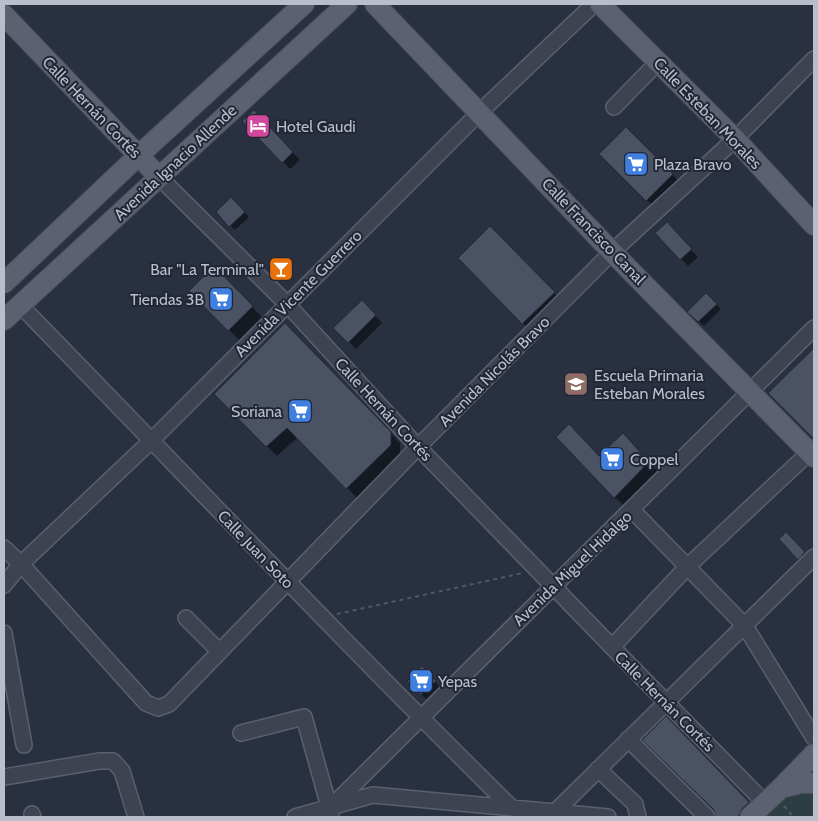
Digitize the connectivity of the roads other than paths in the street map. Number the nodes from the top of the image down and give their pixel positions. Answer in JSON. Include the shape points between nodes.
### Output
{"nodes":[{"id":1,"x":304,"y":4,"type":"edge"},
{"id":2,"x":347,"y":4,"type":"edge"},
{"id":3,"x":375,"y":4,"type":"edge"},
{"id":4,"x":594,"y":4,"type":"edge"},
{"id":5,"x":600,"y":4,"type":"edge"},
{"id":6,"x":4,"y":15,"type":"edge"},
{"id":7,"x":814,"y":59,"type":"edge"},
{"id":8,"x":658,"y":62,"type":"junction"},
{"id":9,"x":614,"y":107,"type":"dead end"},
{"id":10,"x":480,"y":112,"type":"junction"},
{"id":11,"x":735,"y":139,"type":"junction"},
{"id":12,"x":138,"y":156,"type":"junction"},
{"id":13,"x":159,"y":177,"type":"junction"},
{"id":14,"x":814,"y":225,"type":"edge"},
{"id":15,"x":612,"y":252,"type":"junction"},
{"id":16,"x":4,"y":283,"type":"edge"},
{"id":17,"x":4,"y":288,"type":"edge"},
{"id":18,"x":287,"y":304,"type":"junction"},
{"id":19,"x":20,"y":305,"type":"junction"},
{"id":20,"x":4,"y":320,"type":"edge"},
{"id":21,"x":814,"y":328,"type":"edge"},
{"id":22,"x":750,"y":392,"type":"junction"},
{"id":23,"x":152,"y":440,"type":"junction"},
{"id":24,"x":418,"y":446,"type":"junction"},
{"id":25,"x":813,"y":453,"type":"edge"},
{"id":26,"x":632,"y":510,"type":"junction"},
{"id":27,"x":4,"y":548,"type":"edge"},
{"id":28,"x":814,"y":557,"type":"edge"},
{"id":29,"x":21,"y":564,"type":"junction"},
{"id":30,"x":688,"y":567,"type":"junction"},
{"id":31,"x":288,"y":582,"type":"junction"},
{"id":32,"x":4,"y":584,"type":"edge"},
{"id":33,"x":553,"y":586,"type":"junction"},
{"id":34,"x":186,"y":618,"type":"dead end"},
{"id":35,"x":745,"y":626,"type":"junction"},
{"id":36,"x":4,"y":634,"type":"edge"},
{"id":37,"x":612,"y":647,"type":"junction"},
{"id":38,"x":220,"y":652,"type":"junction"},
{"id":39,"x":665,"y":702,"type":"junction"},
{"id":40,"x":420,"y":718,"type":"junction"},
{"id":41,"x":241,"y":733,"type":"dead end"},
{"id":42,"x":628,"y":738,"type":"junction"},
{"id":43,"x":814,"y":738,"type":"edge"},
{"id":44,"x":24,"y":745,"type":"dead end"},
{"id":45,"x":814,"y":754,"type":"edge"},
{"id":46,"x":598,"y":769,"type":"junction"},
{"id":47,"x":4,"y":777,"type":"edge"},
{"id":48,"x":814,"y":783,"type":"edge"},
{"id":49,"x":781,"y":788,"type":"junction"},
{"id":50,"x":765,"y":803,"type":"junction"},
{"id":51,"x":512,"y":808,"type":"junction"},
{"id":52,"x":331,"y":812,"type":"edge"},
{"id":53,"x":555,"y":812,"type":"junction"},
{"id":54,"x":136,"y":817,"type":"edge"},
{"id":55,"x":295,"y":817,"type":"edge"},
{"id":56,"x":608,"y":817,"type":"edge"},
{"id":57,"x":638,"y":817,"type":"edge"},
{"id":58,"x":707,"y":817,"type":"edge"},
{"id":59,"x":750,"y":817,"type":"edge"}],
"edges":[{"from":1,"to":12,"type":"main road","name":"Avenida Ignacio Allende"},
{"from":2,"to":13,"type":"main road","name":"Avenida Ignacio Allende"},
{"from":3,"to":10,"type":"main road","name":"Calle Francisco Canal"},
{"from":4,"to":10,"type":"street","name":"Avenida Vicente Guerrero"},
{"from":5,"to":8,"type":"main road","name":"Calle Esteban Morales"},
{"from":6,"to":12,"type":"main road","name":"Calle Hernán Cortés"},
{"from":7,"to":11,"type":"street","name":"Avenida Nicolás Bravo"},
{"from":8,"to":9,"type":"street"},
{"from":8,"to":11,"type":"main road","name":"Calle Esteban Morales"},
{"from":10,"to":15,"type":"main road","name":"Calle Francisco Canal"},
{"from":10,"to":18,"type":"street","name":"Avenida Vicente Guerrero"},
{"from":11,"to":14,"type":"main road","name":"Calle Esteban Morales"},
{"from":11,"to":15,"type":"street","name":"Avenida Nicolás Bravo"},
{"from":12,"to":13,"type":"main road","name":"Calle Hernán Cortés"},
{"from":12,"to":16,"type":"main road","name":"Avenida Ignacio Allende"},
{"from":13,"to":18,"type":"street","name":"Calle Hernán Cortés"},
{"from":13,"to":19,"type":"main road","name":"Avenida Ignacio Allende"},
{"from":15,"to":22,"type":"main road","name":"Calle Francisco Canal"},
{"from":15,"to":24,"type":"street","name":"Avenida Nicolás Bravo"},
{"from":17,"to":19,"type":"main road","name":"Calle Juan Soto"},
{"from":18,"to":23,"type":"street","name":"Avenida Vicente Guerrero"},
{"from":18,"to":24,"type":"street","name":"Calle Hernán Cortés"},
{"from":19,"to":20,"type":"main road","name":"Avenida Ignacio Allende"},
{"from":19,"to":23,"type":"street","name":"Calle Juan Soto"},
{"from":21,"to":22,"type":"street","name":"Avenida Miguel Hidalgo"},
{"from":22,"to":25,"type":"main road","name":"Calle Francisco Canal"},
{"from":22,"to":26,"type":"street","name":"Avenida Miguel Hidalgo"},
{"from":23,"to":29,"type":"street","name":"Avenida Vicente Guerrero"},
{"from":23,"to":31,"type":"street","name":"Calle Juan Soto"},
{"from":24,"to":31,"type":"street","name":"Avenida Nicolás Bravo"},
{"from":24,"to":33,"type":"street","name":"Calle Hernán Cortés"},
{"from":25,"to":30,"type":"street"},
{"from":26,"to":30,"type":"street"},
{"from":26,"to":33,"type":"street","name":"Avenida Miguel Hidalgo"},
{"from":27,"to":29,"type":"street"},
{"from":28,"to":35,"type":"street"},
{"from":29,"to":32,"type":"street","name":"Avenida Vicente Guerrero"},
{"from":29,"to":38,"type":"street","name":"Avenida Nicolás Bravo","via":[[146,703],[158,708],[169,704]]},
{"from":30,"to":35,"type":"street"},
{"from":30,"to":37,"type":"street"},
{"from":31,"to":38,"type":"street","name":"Avenida Nicolás Bravo"},
{"from":31,"to":40,"type":"street","name":"Calle Juan Soto"},
{"from":33,"to":37,"type":"street","name":"Calle Hernán Cortés"},
{"from":33,"to":40,"type":"street","name":"Avenida Miguel Hidalgo"},
{"from":34,"to":38,"type":"street"},
{"from":35,"to":39,"type":"street"},
{"from":35,"to":43,"type":"street"},
{"from":36,"to":44,"type":"street"},
{"from":37,"to":39,"type":"street","name":"Calle Hernán Cortés"},
{"from":39,"to":42,"type":"street"},
{"from":39,"to":50,"type":"street","name":"Calle Hernán Cortés"},
{"from":40,"to":51,"type":"street","name":"Calle Juan Soto"},
{"from":40,"to":52,"type":"street","name":"Avenida Miguel Hidalgo"},
{"from":41,"to":52,"type":"street","via":[[304,717]]},
{"from":42,"to":46,"type":"street"},
{"from":42,"to":58,"type":"street"},
{"from":45,"to":49,"type":"main road"},
{"from":46,"to":53,"type":"street"},
{"from":46,"to":57,"type":"street","via":[[634,804]]},
{"from":47,"to":54,"type":"street","via":[[113,761],[122,771]]},
{"from":48,"to":49,"type":"main road"},
{"from":49,"to":50,"type":"main road"},
{"from":50,"to":59,"type":"main road"},
{"from":51,"to":52,"type":"street","via":[[374,795]]},
{"from":51,"to":53,"type":"street"},
{"from":52,"to":55,"type":"street"},
{"from":53,"to":56,"type":"street"}]}
